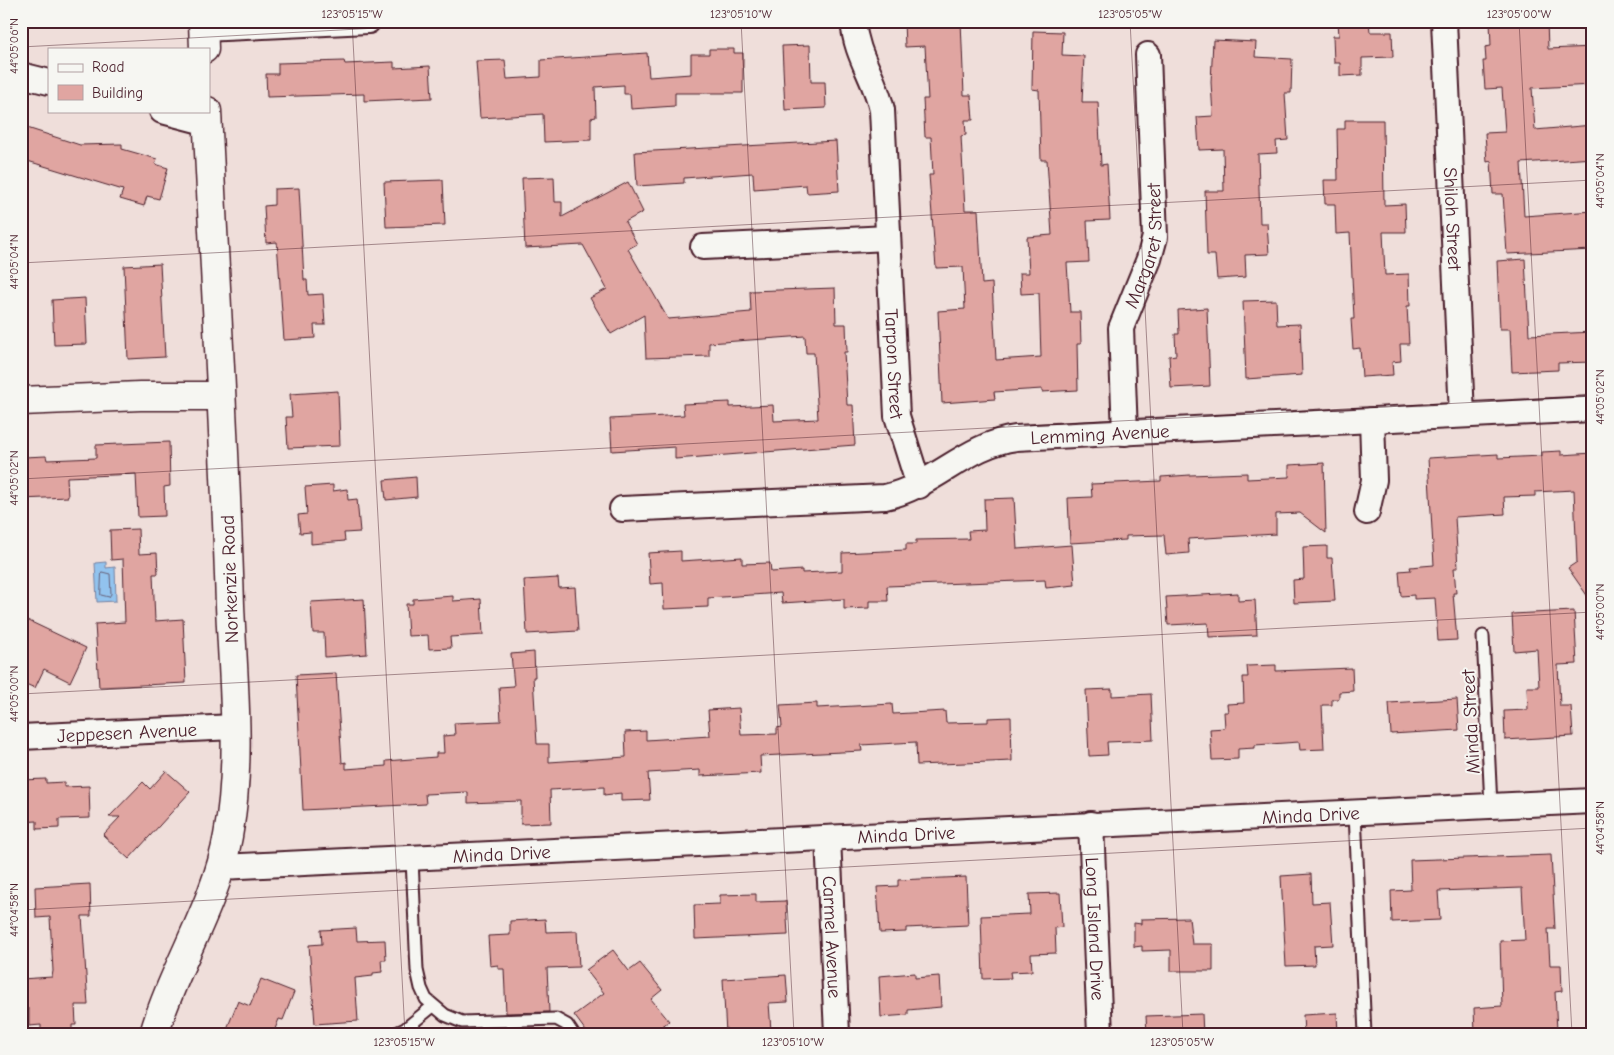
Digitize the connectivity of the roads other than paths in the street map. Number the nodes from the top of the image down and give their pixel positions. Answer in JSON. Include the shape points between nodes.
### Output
{"nodes":[{"id":1,"x":368,"y":21,"type":"edge"},
{"id":2,"x":853,"y":21,"type":"edge"},
{"id":3,"x":1444,"y":21,"type":"edge"},
{"id":4,"x":203,"y":33,"type":"edge"},
{"id":5,"x":1148,"y":55,"type":"dead end"},
{"id":6,"x":21,"y":75,"type":"edge"},
{"id":7,"x":48,"y":82,"type":"edge"},
{"id":8,"x":170,"y":112,"type":"edge"},
{"id":9,"x":207,"y":117,"type":"edge"},
{"id":10,"x":888,"y":238,"type":"junction"},
{"id":11,"x":703,"y":247,"type":"dead end"},
{"id":12,"x":220,"y":396,"type":"junction"},
{"id":13,"x":21,"y":401,"type":"edge"},
{"id":14,"x":1593,"y":409,"type":"edge"},
{"id":15,"x":1462,"y":416,"type":"junction"},
{"id":16,"x":1372,"y":420,"type":"junction"},
{"id":17,"x":1125,"y":433,"type":"junction"},
{"id":18,"x":919,"y":486,"type":"junction"},
{"id":19,"x":622,"y":509,"type":"dead end"},
{"id":20,"x":1367,"y":512,"type":"dead end"},
{"id":21,"x":1483,"y":636,"type":"dead end"},
{"id":22,"x":234,"y":727,"type":"junction"},
{"id":23,"x":21,"y":737,"type":"edge"},
{"id":24,"x":1593,"y":801,"type":"edge"},
{"id":25,"x":1491,"y":806,"type":"junction"},
{"id":26,"x":1355,"y":813,"type":"junction"},
{"id":27,"x":1091,"y":824,"type":"junction"},
{"id":28,"x":828,"y":838,"type":"junction"},
{"id":29,"x":412,"y":860,"type":"junction"},
{"id":30,"x":221,"y":867,"type":"junction"},
{"id":31,"x":433,"y":1006,"type":"junction"},
{"id":32,"x":154,"y":1034,"type":"edge"},
{"id":33,"x":394,"y":1034,"type":"edge"},
{"id":34,"x":573,"y":1034,"type":"edge"},
{"id":35,"x":837,"y":1034,"type":"edge"},
{"id":36,"x":1100,"y":1034,"type":"edge"},
{"id":37,"x":1365,"y":1034,"type":"edge"}],
"edges":[{"from":1,"to":4,"type":"street"},
{"from":2,"to":10,"type":"street","name":"Tarpon Street","via":[[856,44],[875,83],[882,110]]},
{"from":3,"to":15,"type":"street","name":"Shiloh Street"},
{"from":5,"to":17,"type":"street","name":"Margaret Street","via":[[1155,237],[1150,259],[1121,328]]},
{"from":6,"to":7,"type":"street"},
{"from":8,"to":9,"type":"street"},
{"from":9,"to":12,"type":"street","name":"Norkenzie Road"},
{"from":10,"to":11,"type":"street"},
{"from":10,"to":18,"type":"street","name":"Tarpon Street","via":[[898,416]]},
{"from":12,"to":13,"type":"street"},
{"from":12,"to":22,"type":"street","name":"Norkenzie Road"},
{"from":14,"to":15,"type":"street","name":"Lemming Avenue"},
{"from":15,"to":16,"type":"street","name":"Lemming Avenue"},
{"from":16,"to":17,"type":"street","name":"Lemming Avenue"},
{"from":16,"to":20,"type":"street","via":[[1374,480]]},
{"from":17,"to":18,"type":"street","name":"Lemming Avenue","via":[[1002,440],[977,449]]},
{"from":18,"to":19,"type":"street","name":"Lemming Avenue","via":[[885,497]]},
{"from":21,"to":25,"type":"lane","name":"Minda Street"},
{"from":22,"to":23,"type":"street","name":"Jeppesen Avenue"},
{"from":22,"to":30,"type":"street","name":"Norkenzie Road","via":[[233,797]]},
{"from":24,"to":25,"type":"street","name":"Minda Drive"},
{"from":25,"to":26,"type":"street","name":"Minda Drive"},
{"from":26,"to":27,"type":"street","name":"Minda Drive"},
{"from":26,"to":37,"type":"lane"},
{"from":27,"to":28,"type":"street","name":"Minda Drive"},
{"from":27,"to":36,"type":"street","name":"Long Island Drive"},
{"from":28,"to":29,"type":"street","name":"Minda Drive"},
{"from":28,"to":35,"type":"street","name":"Carmel Avenue"},
{"from":29,"to":30,"type":"street","name":"Minda Drive"},
{"from":29,"to":31,"type":"lane","via":[[418,979],[426,999]]},
{"from":30,"to":32,"type":"street","name":"Norkenzie Road","via":[[164,999]]},
{"from":31,"to":33,"type":"lane"},
{"from":31,"to":34,"type":"lane","via":[[444,1015],[462,1022],[556,1019]]}]}
